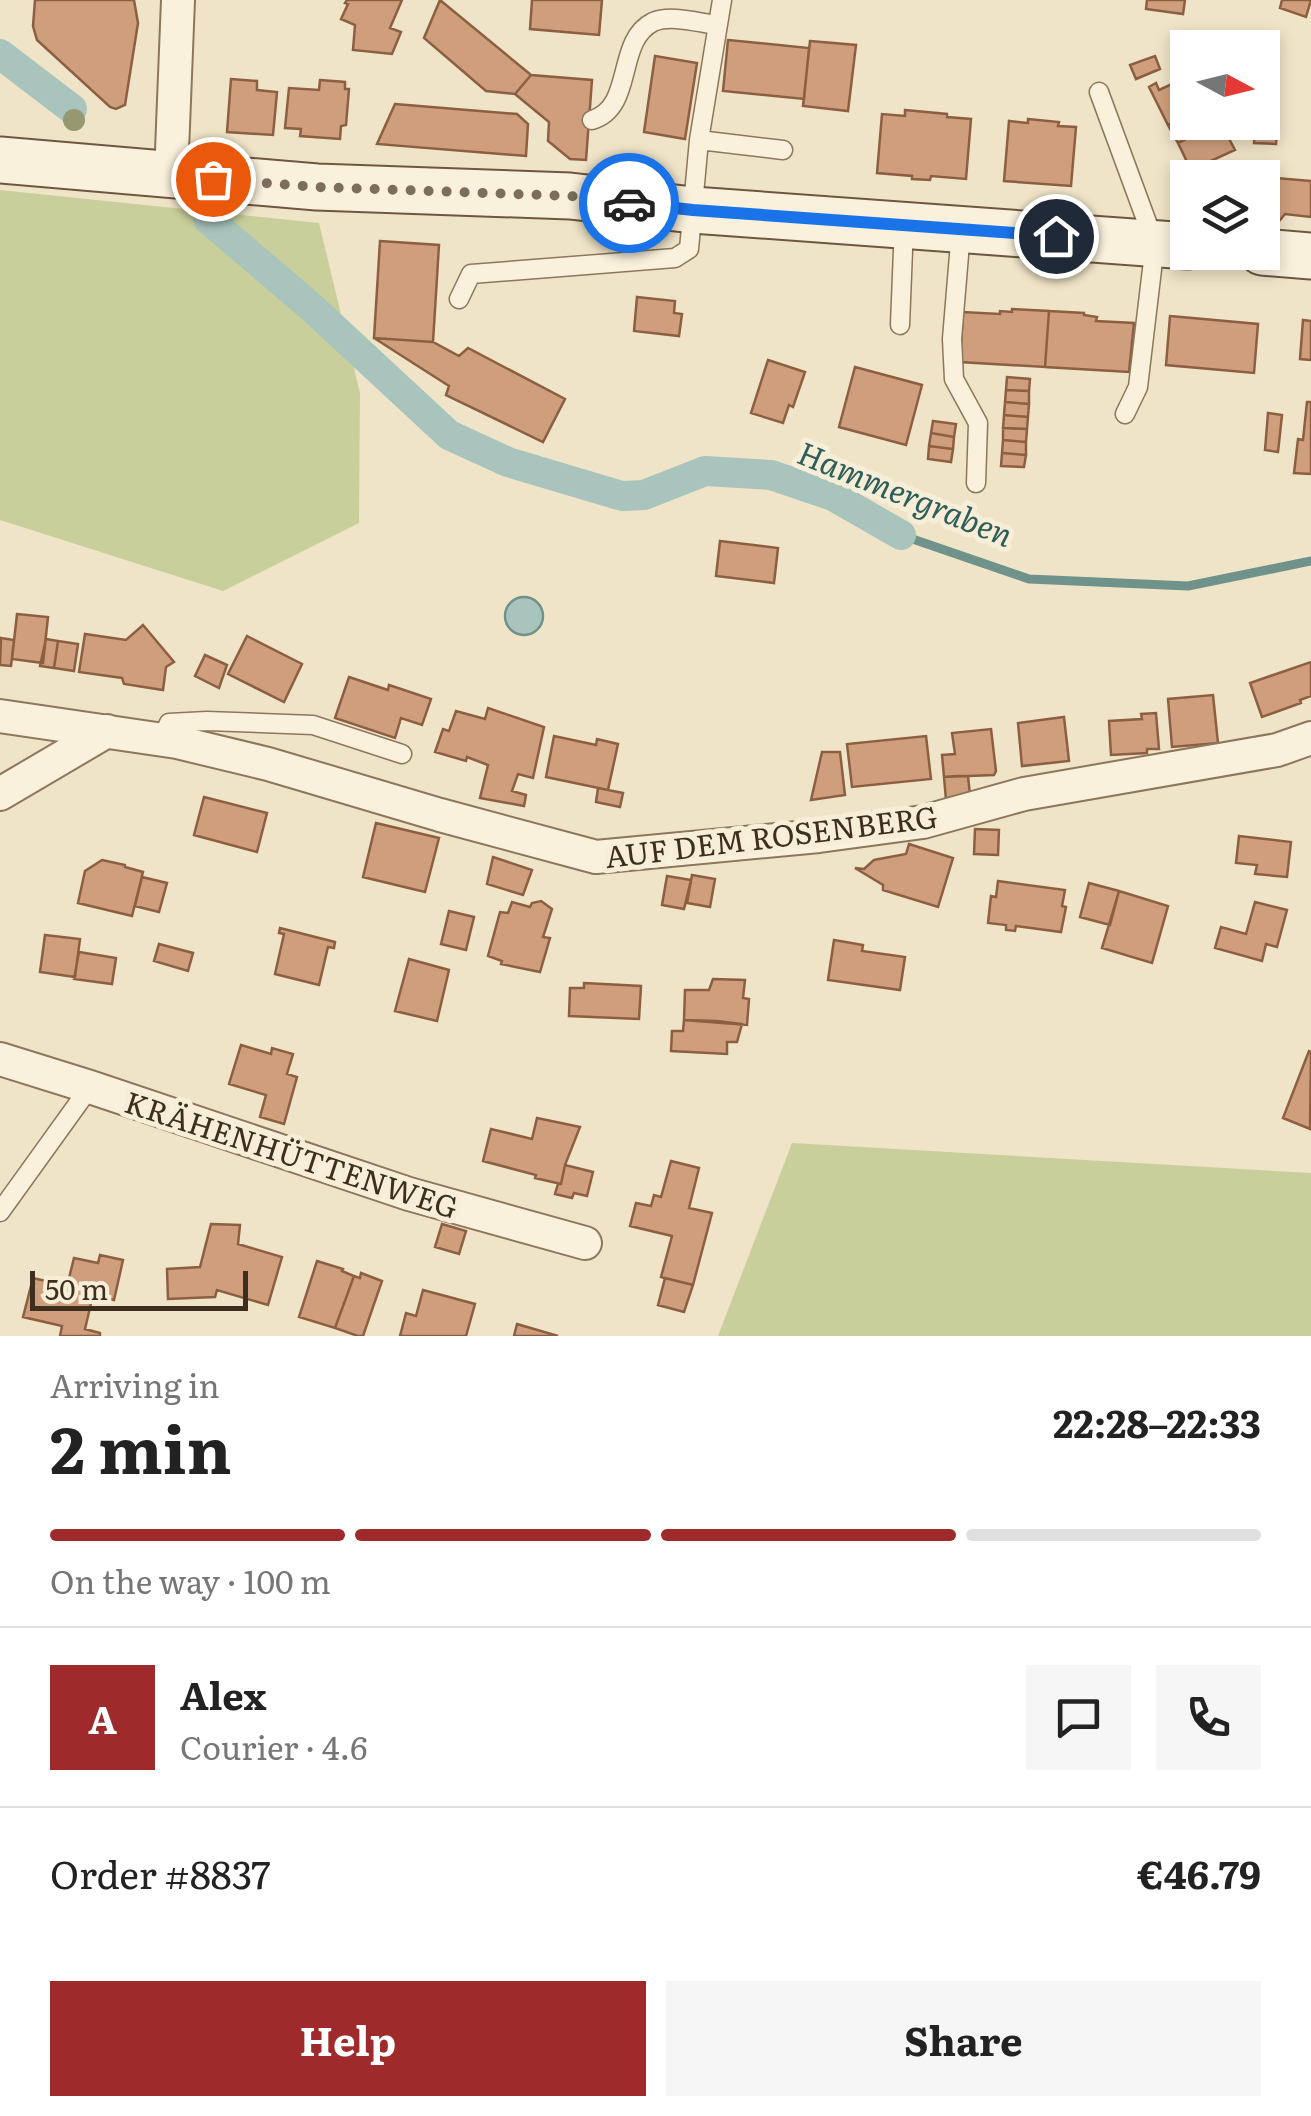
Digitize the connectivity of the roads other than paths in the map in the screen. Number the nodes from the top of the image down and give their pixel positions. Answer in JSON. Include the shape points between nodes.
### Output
{"nodes":[{"id":1,"x":178,"y":0,"type":"edge"},
{"id":2,"x":722,"y":0,"type":"edge"},
{"id":3,"x":717,"y":25,"type":"junction"},
{"id":4,"x":1099,"y":92,"type":"dead end"},
{"id":5,"x":592,"y":120,"type":"dead end"},
{"id":6,"x":698,"y":140,"type":"junction"},
{"id":7,"x":783,"y":150,"type":"dead end"},
{"id":8,"x":0,"y":160,"type":"edge"},
{"id":9,"x":171,"y":176,"type":"junction"},
{"id":10,"x":693,"y":210,"type":"junction"},
{"id":11,"x":904,"y":225,"type":"junction"},
{"id":12,"x":961,"y":228,"type":"junction"},
{"id":13,"x":1170,"y":243,"type":"edge"},
{"id":14,"x":1170,"y":245,"type":"edge"},
{"id":15,"x":1170,"y":249,"type":"edge"},
{"id":16,"x":1280,"y":253,"type":"edge"},
{"id":17,"x":1311,"y":256,"type":"edge"},
{"id":18,"x":459,"y":299,"type":"dead end"},
{"id":19,"x":900,"y":325,"type":"dead end"},
{"id":20,"x":1125,"y":414,"type":"dead end"},
{"id":21,"x":976,"y":483,"type":"dead end"},
{"id":22,"x":0,"y":716,"type":"edge"},
{"id":23,"x":107,"y":731,"type":"junction"},
{"id":24,"x":1311,"y":738,"type":"edge"},
{"id":25,"x":162,"y":740,"type":"junction"},
{"id":26,"x":402,"y":754,"type":"dead end"},
{"id":27,"x":0,"y":794,"type":"edge"},
{"id":28,"x":0,"y":1059,"type":"edge"},
{"id":29,"x":90,"y":1087,"type":"junction"},
{"id":30,"x":0,"y":1212,"type":"edge"},
{"id":31,"x":585,"y":1244,"type":"dead end"}],
"edges":[{"from":1,"to":9,"type":"street"},
{"from":2,"to":3,"type":"lane"},
{"from":3,"to":5,"type":"lane","via":[[653,22],[636,39],[613,106]]},
{"from":3,"to":6,"type":"lane"},
{"from":4,"to":13,"type":"lane"},
{"from":6,"to":7,"type":"lane"},
{"from":6,"to":10,"type":"lane"},
{"from":8,"to":9,"type":"main road"},
{"from":9,"to":10,"type":"main road","via":[[570,196]]},
{"from":10,"to":11,"type":"main road"},
{"from":10,"to":18,"type":"lane","via":[[688,250],[675,258],[471,274]]},
{"from":11,"to":12,"type":"main road"},
{"from":11,"to":19,"type":"lane"},
{"from":12,"to":14,"type":"main road"},
{"from":12,"to":21,"type":"lane","via":[[954,379],[978,423]]},
{"from":15,"to":20,"type":"lane","via":[[1138,387]]},
{"from":16,"to":17,"type":"main road"},
{"from":22,"to":23,"type":"street","name":"AUF DEM ROSENBERG"},
{"from":23,"to":25,"type":"street","name":"AUF DEM ROSENBERG"},
{"from":23,"to":27,"type":"street"},
{"from":24,"to":25,"type":"street","name":"AUF DEM ROSENBERG","via":[[1276,750],[1024,794],[923,822],[596,858]]},
{"from":25,"to":26,"type":"lane","via":[[169,723],[314,725]]},
{"from":28,"to":29,"type":"street","name":"KRÄHENHÜTTENWEG"},
{"from":29,"to":30,"type":"lane"},
{"from":29,"to":31,"type":"street","name":"KRÄHENHÜTTENWEG","via":[[408,1194]]}]}
